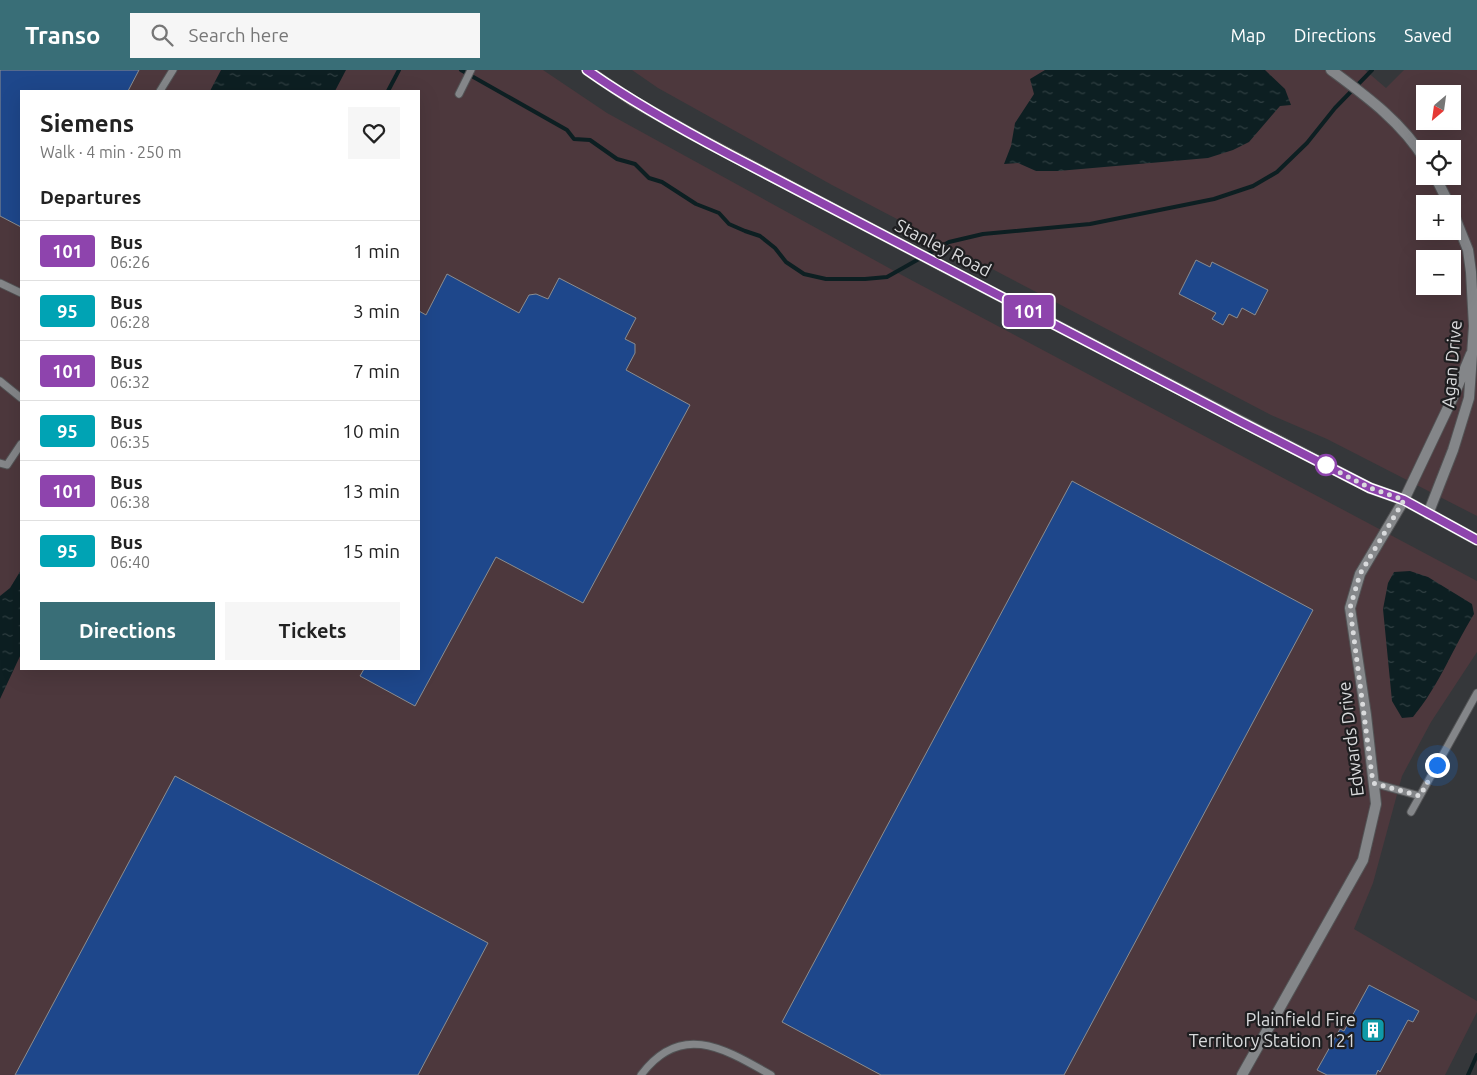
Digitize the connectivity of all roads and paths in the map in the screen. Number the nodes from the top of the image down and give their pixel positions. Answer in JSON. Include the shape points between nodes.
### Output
{"nodes":[{"id":1,"x":173,"y":70,"type":"edge"},
{"id":2,"x":471,"y":70,"type":"edge"},
{"id":3,"x":587,"y":70,"type":"edge"},
{"id":4,"x":1334,"y":72,"type":"edge"},
{"id":5,"x":161,"y":90,"type":"edge"},
{"id":6,"x":459,"y":94,"type":"dead end"},
{"id":7,"x":1416,"y":146,"type":"edge"},
{"id":8,"x":1461,"y":227,"type":"edge"},
{"id":9,"x":1472,"y":248,"type":"edge"},
{"id":10,"x":0,"y":283,"type":"edge"},
{"id":11,"x":20,"y":292,"type":"edge"},
{"id":12,"x":1471,"y":354,"type":"junction"},
{"id":13,"x":0,"y":381,"type":"edge"},
{"id":14,"x":20,"y":397,"type":"edge"},
{"id":15,"x":20,"y":446,"type":"edge"},
{"id":16,"x":0,"y":464,"type":"edge"},
{"id":17,"x":1404,"y":500,"type":"junction"},
{"id":18,"x":1428,"y":514,"type":"junction"},
{"id":19,"x":1477,"y":540,"type":"edge"},
{"id":20,"x":1477,"y":693,"type":"edge"},
{"id":21,"x":1373,"y":783,"type":"junction"},
{"id":22,"x":1420,"y":796,"type":"junction"},
{"id":23,"x":1411,"y":812,"type":"dead end"},
{"id":24,"x":641,"y":1075,"type":"edge"},
{"id":25,"x":772,"y":1075,"type":"edge"},
{"id":26,"x":1242,"y":1075,"type":"edge"}],
"edges":[{"from":1,"to":5,"type":"lane"},
{"from":2,"to":6,"type":"lane"},
{"from":3,"to":17,"type":"street","name":"Stanley Road","via":[[674,124],[904,246],[1361,483]]},
{"from":4,"to":7,"type":"street","via":[[1378,106]]},
{"from":8,"to":9,"type":"street","name":"Agan Drive"},
{"from":9,"to":12,"type":"street","name":"Agan Drive","via":[[1474,326]]},
{"from":10,"to":11,"type":"lane"},
{"from":12,"to":17,"type":"street","name":"Edwards Drive"},
{"from":12,"to":18,"type":"street","name":"Agan Drive","via":[[1465,414]]},
{"from":13,"to":14,"type":"lane"},
{"from":15,"to":16,"type":"lane","via":[[7,465]]},
{"from":17,"to":18,"type":"street","name":"Stanley Road"},
{"from":17,"to":21,"type":"street","name":"Edwards Drive","via":[[1360,574],[1350,608]]},
{"from":18,"to":19,"type":"street","name":"Stanley Road"},
{"from":20,"to":22,"type":"lane"},
{"from":21,"to":22,"type":"lane"},
{"from":21,"to":26,"type":"street","name":"Edwards Drive","via":[[1376,804],[1363,860]]},
{"from":22,"to":23,"type":"lane"},
{"from":24,"to":25,"type":"lane","via":[[656,1058],[668,1051],[684,1045],[702,1044],[725,1050]]}]}
